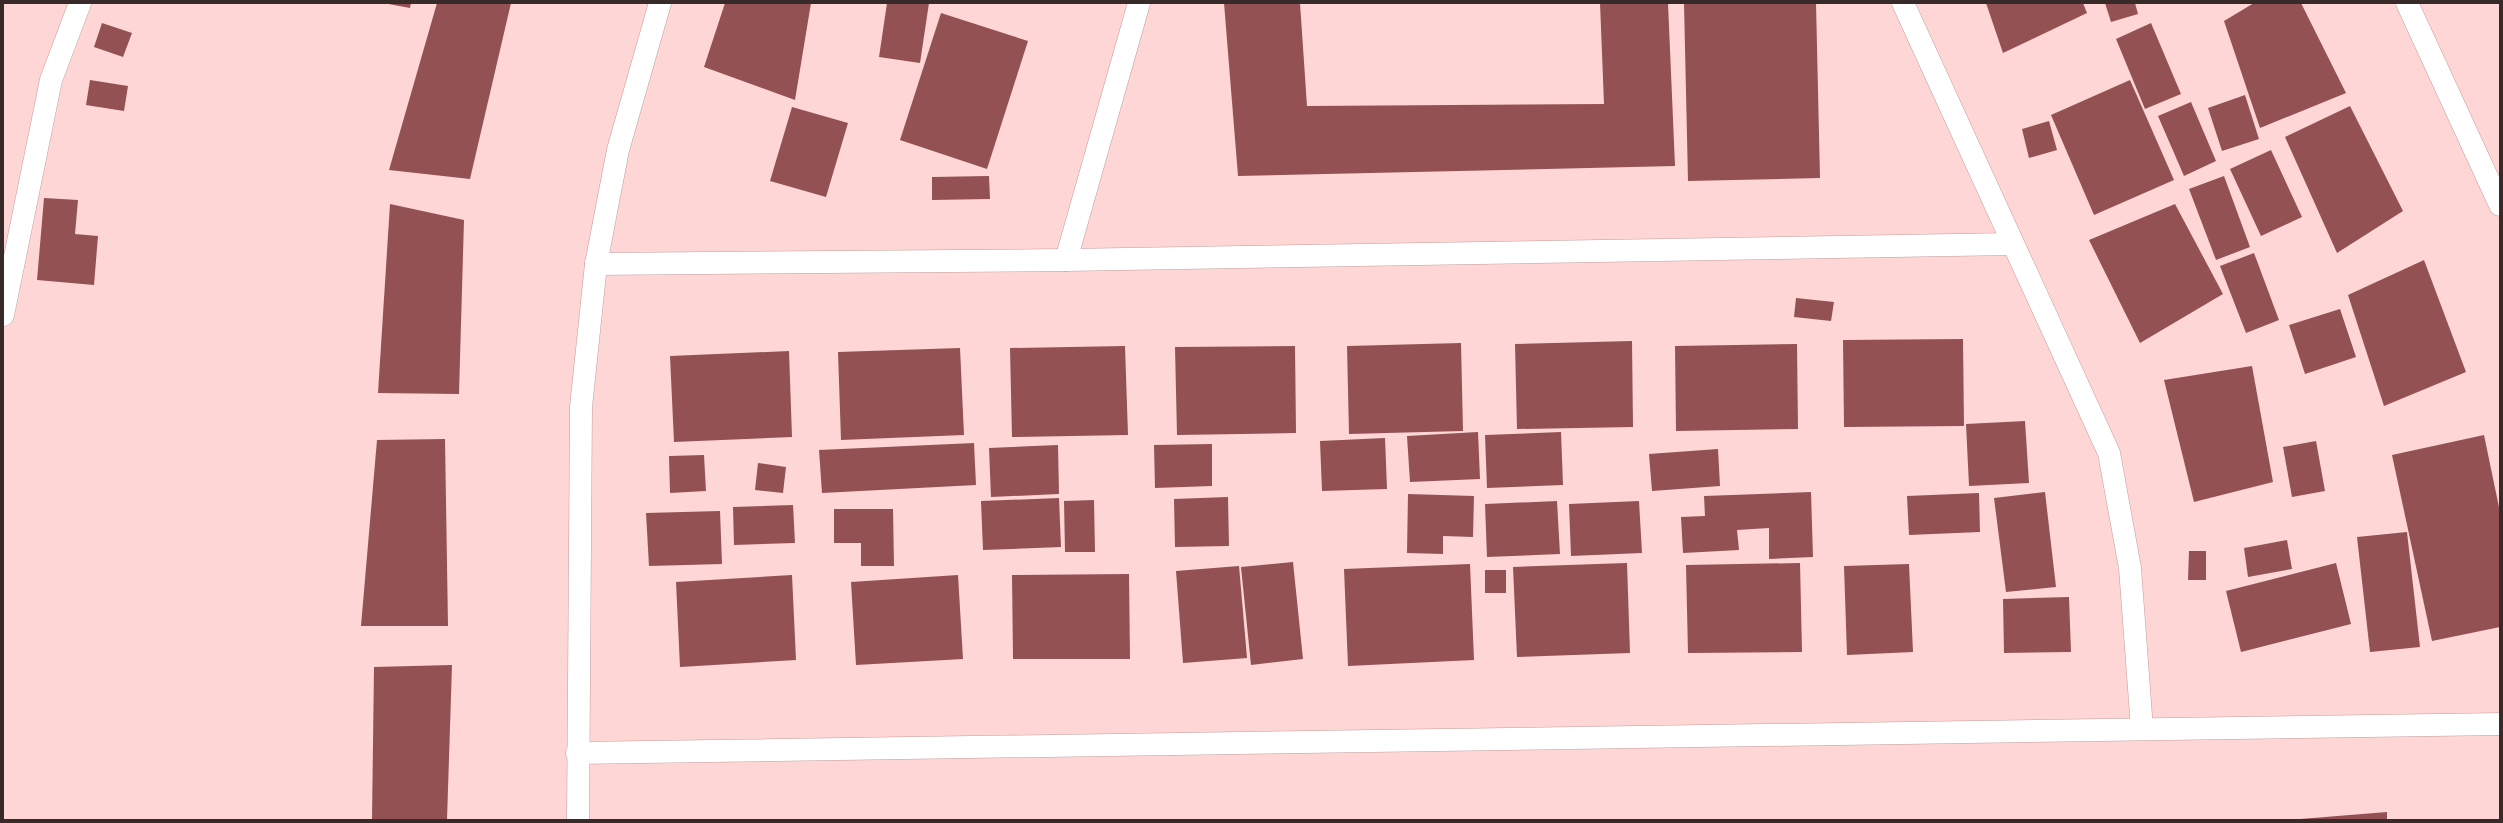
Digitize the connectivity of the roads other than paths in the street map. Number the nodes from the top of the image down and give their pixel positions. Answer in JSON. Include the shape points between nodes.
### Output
{"nodes":[{"id":1,"x":80,"y":3,"type":"edge"},
{"id":2,"x":660,"y":3,"type":"edge"},
{"id":3,"x":1139,"y":3,"type":"edge"},
{"id":4,"x":1903,"y":3,"type":"edge"},
{"id":5,"x":2408,"y":3,"type":"edge"},
{"id":6,"x":2500,"y":205,"type":"edge"},
{"id":7,"x":2012,"y":244,"type":"junction"},
{"id":8,"x":1066,"y":260,"type":"junction"},
{"id":9,"x":596,"y":264,"type":"junction"},
{"id":10,"x":3,"y":316,"type":"edge"},
{"id":11,"x":2500,"y":724,"type":"edge"},
{"id":12,"x":2142,"y":729,"type":"junction"},
{"id":13,"x":577,"y":753,"type":"junction"},
{"id":14,"x":578,"y":820,"type":"edge"}],
"edges":[{"from":1,"to":10,"type":"street","via":[[51,80]]},
{"from":2,"to":9,"type":"street","via":[[618,150]]},
{"from":3,"to":8,"type":"street"},
{"from":4,"to":7,"type":"street"},
{"from":5,"to":6,"type":"street"},
{"from":7,"to":8,"type":"street"},
{"from":7,"to":12,"type":"street","via":[[2109,453],[2130,568]]},
{"from":8,"to":9,"type":"street"},
{"from":9,"to":13,"type":"street","via":[[581,407]]},
{"from":11,"to":12,"type":"street"},
{"from":12,"to":13,"type":"street"},
{"from":13,"to":14,"type":"street"}]}
